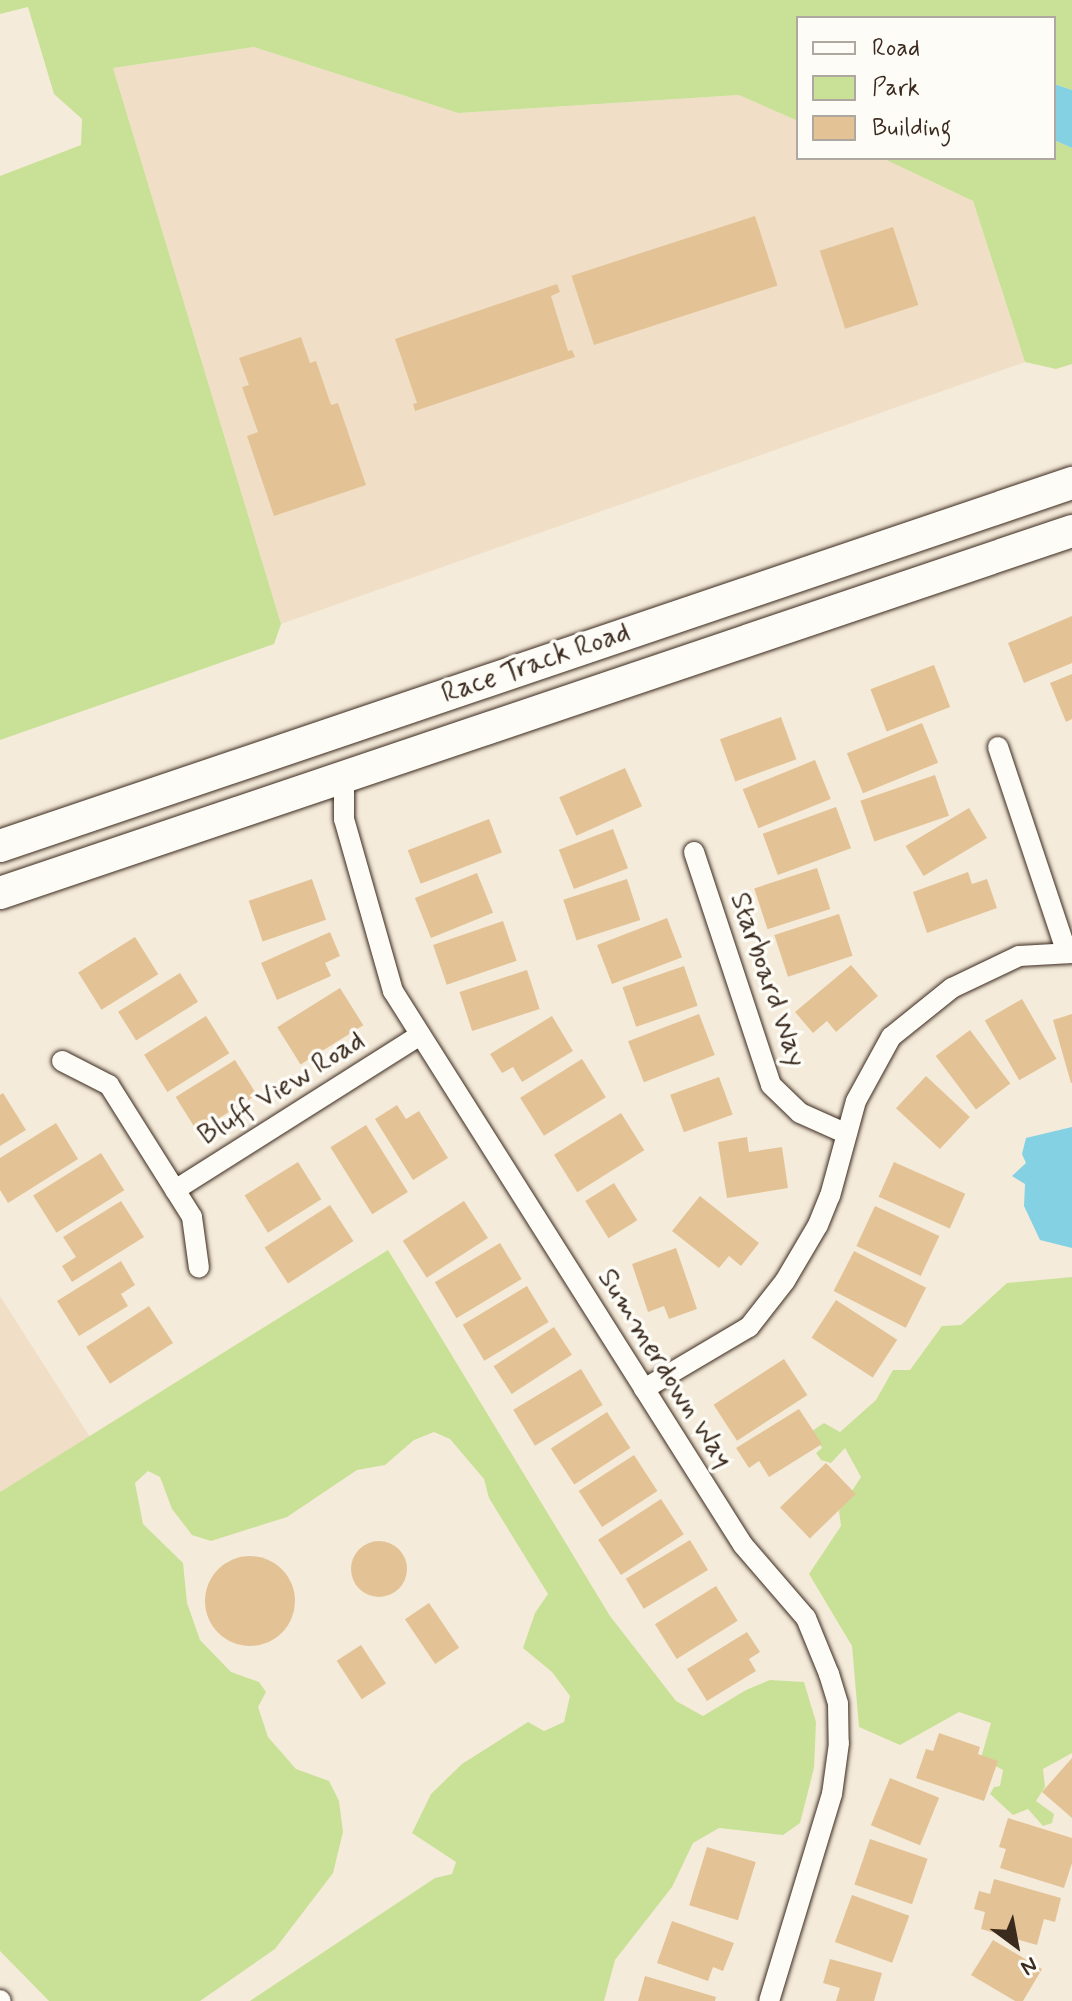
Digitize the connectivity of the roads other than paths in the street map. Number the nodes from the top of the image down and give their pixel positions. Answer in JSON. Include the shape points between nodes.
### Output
{"nodes":[{"id":1,"x":1072,"y":483,"type":"edge"},
{"id":2,"x":1072,"y":531,"type":"edge"},
{"id":3,"x":894,"y":543,"type":"junction"},
{"id":4,"x":909,"y":586,"type":"junction"},
{"id":5,"x":998,"y":747,"type":"dead end"},
{"id":6,"x":344,"y":776,"type":"junction"},
{"id":7,"x":0,"y":846,"type":"edge"},
{"id":8,"x":694,"y":852,"type":"dead end"},
{"id":9,"x":0,"y":893,"type":"edge"},
{"id":10,"x":1070,"y":953,"type":"edge"},
{"id":11,"x":419,"y":1036,"type":"junction"},
{"id":12,"x":62,"y":1061,"type":"dead end"},
{"id":13,"x":847,"y":1134,"type":"junction"},
{"id":14,"x":175,"y":1190,"type":"junction"},
{"id":15,"x":199,"y":1268,"type":"dead end"},
{"id":16,"x":644,"y":1389,"type":"junction"},
{"id":17,"x":769,"y":2001,"type":"edge"}],
"edges":[{"from":1,"to":3,"type":"main road","name":"Race Track Road"},
{"from":2,"to":4,"type":"main road","name":"Race Track Road"},
{"from":3,"to":4,"type":"main road"},
{"from":3,"to":7,"type":"main road","name":"Race Track Road"},
{"from":4,"to":6,"type":"main road","name":"Race Track Road"},
{"from":5,"to":10,"type":"street"},
{"from":6,"to":9,"type":"main road","name":"Race Track Road"},
{"from":6,"to":11,"type":"street","name":"Summerdown Way","via":[[344,819],[393,991]]},
{"from":8,"to":13,"type":"street","name":"Starboard Way","via":[[771,1085],[800,1113]]},
{"from":10,"to":13,"type":"street","via":[[1019,956],[952,988],[891,1037],[856,1101]]},
{"from":11,"to":14,"type":"street","name":"Bluff View Road"},
{"from":11,"to":16,"type":"street","name":"Summerdown Way"},
{"from":12,"to":14,"type":"street","via":[[109,1085]]},
{"from":13,"to":16,"type":"street","via":[[818,1225],[749,1327]]},
{"from":14,"to":15,"type":"street","via":[[192,1217]]},
{"from":16,"to":17,"type":"street","name":"Summerdown Way","via":[[743,1545],[806,1618],[838,1704],[832,1794]]}]}
